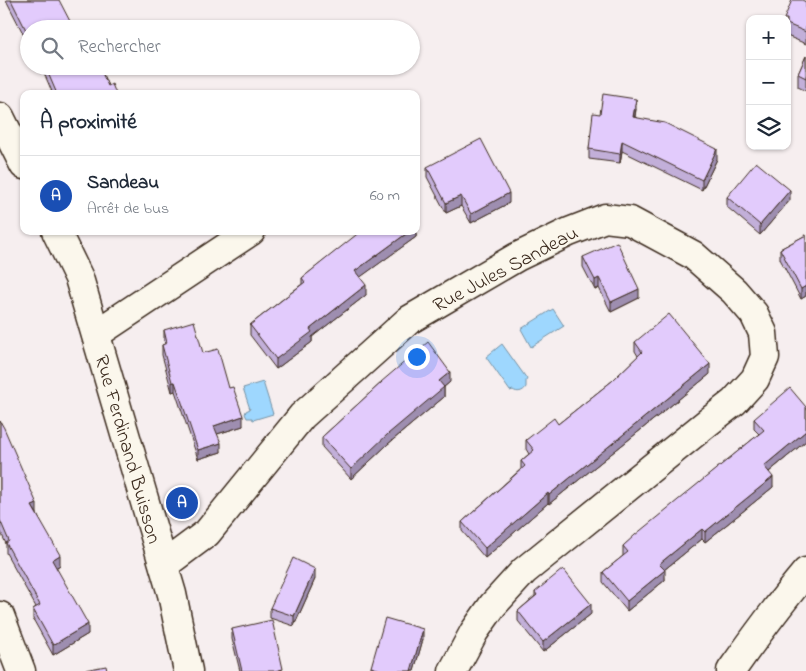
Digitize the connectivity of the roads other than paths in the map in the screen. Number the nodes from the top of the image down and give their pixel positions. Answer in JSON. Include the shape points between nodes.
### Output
{"nodes":[{"id":1,"x":0,"y":117,"type":"edge"},
{"id":2,"x":20,"y":157,"type":"edge"},
{"id":3,"x":58,"y":235,"type":"edge"},
{"id":4,"x":245,"y":235,"type":"edge"},
{"id":5,"x":96,"y":334,"type":"junction"},
{"id":6,"x":164,"y":565,"type":"junction"},
{"id":7,"x":806,"y":572,"type":"edge"},
{"id":8,"x":0,"y":616,"type":"edge"},
{"id":9,"x":21,"y":671,"type":"edge"},
{"id":10,"x":188,"y":671,"type":"edge"},
{"id":11,"x":453,"y":671,"type":"edge"},
{"id":12,"x":731,"y":671,"type":"edge"}],
"edges":[{"from":1,"to":2,"type":"street"},
{"from":3,"to":5,"type":"street","name":"Rue Ferdinand Buisson","via":[[79,278]]},
{"from":4,"to":5,"type":"street"},
{"from":5,"to":6,"type":"street","name":"Rue Ferdinand Buisson"},
{"from":6,"to":10,"type":"street","name":"Rue Ferdinand Buisson"},
{"from":6,"to":11,"type":"street","name":"Rue Jules Sandeau","via":[[208,533],[302,416],[409,320],[517,257],[569,232],[605,218],[630,221],[693,256],[734,291],[754,314],[763,333],[765,357],[755,379],[734,402],[524,571],[493,605]]},
{"from":7,"to":12,"type":"street"},
{"from":8,"to":9,"type":"street"}]}
